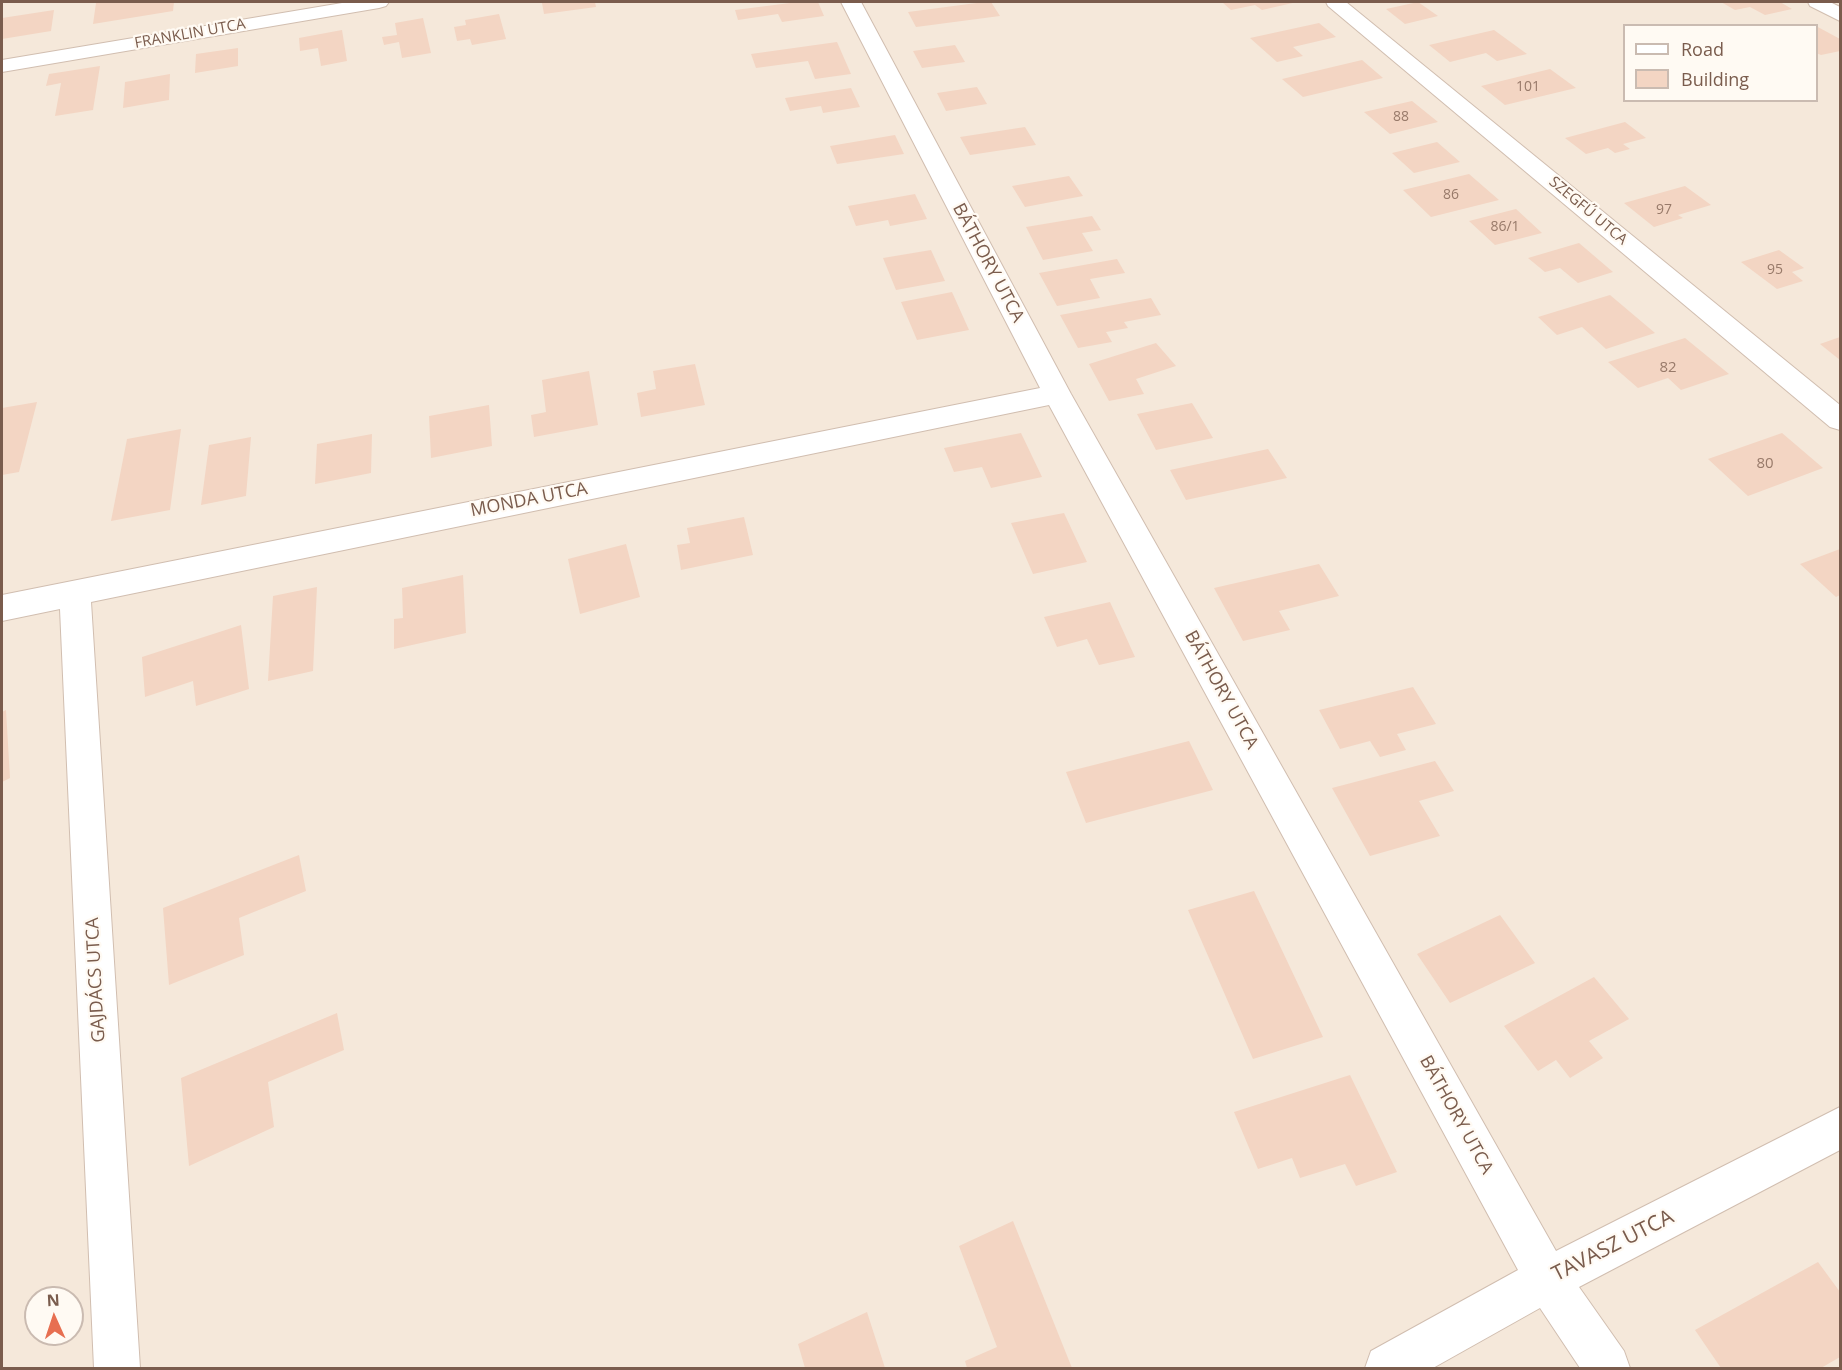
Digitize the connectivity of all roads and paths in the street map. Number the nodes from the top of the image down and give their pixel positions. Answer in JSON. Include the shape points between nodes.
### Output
{"nodes":[{"id":1,"x":379,"y":2,"type":"edge"},
{"id":2,"x":851,"y":2,"type":"edge"},
{"id":3,"x":1335,"y":2,"type":"edge"},
{"id":4,"x":1817,"y":2,"type":"edge"},
{"id":5,"x":1840,"y":15,"type":"edge"},
{"id":6,"x":2,"y":66,"type":"edge"},
{"id":7,"x":1057,"y":394,"type":"junction"},
{"id":8,"x":1840,"y":420,"type":"edge"},
{"id":9,"x":75,"y":592,"type":"junction"},
{"id":10,"x":2,"y":608,"type":"edge"},
{"id":11,"x":1840,"y":1128,"type":"edge"},
{"id":12,"x":1547,"y":1279,"type":"junction"},
{"id":13,"x":117,"y":1368,"type":"edge"},
{"id":14,"x":1388,"y":1368,"type":"edge"},
{"id":15,"x":1607,"y":1368,"type":"edge"}],
"edges":[{"from":1,"to":6,"type":"street","name":"FRANKLIN UTCA"},
{"from":2,"to":7,"type":"street","name":"BÁTHORY UTCA"},
{"from":3,"to":8,"type":"street","name":"SZEGFŰ UTCA"},
{"from":4,"to":5,"type":"street"},
{"from":7,"to":9,"type":"street","name":"MONDA UTCA"},
{"from":7,"to":12,"type":"street","name":"BÁTHORY UTCA"},
{"from":9,"to":10,"type":"street","name":"MONDA UTCA"},
{"from":9,"to":13,"type":"street","name":"GAJDÁCS UTCA"},
{"from":11,"to":12,"type":"street","name":"TAVASZ UTCA"},
{"from":12,"to":14,"type":"street","name":"TAVASZ UTCA"},
{"from":12,"to":15,"type":"street","name":"BÁTHORY UTCA"}]}
